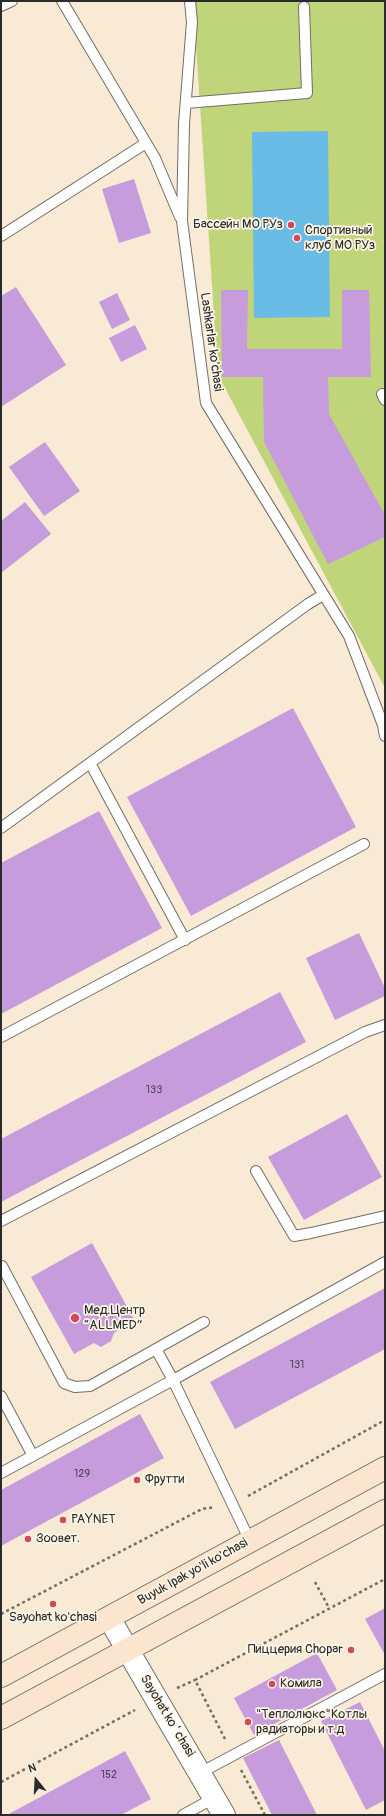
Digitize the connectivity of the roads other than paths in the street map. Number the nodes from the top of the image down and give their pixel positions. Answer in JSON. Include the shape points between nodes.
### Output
{"nodes":[{"id":1,"x":12,"y":1,"type":"edge"},
{"id":2,"x":62,"y":1,"type":"edge"},
{"id":3,"x":190,"y":1,"type":"edge"},
{"id":4,"x":1,"y":6,"type":"edge"},
{"id":5,"x":304,"y":7,"type":"dead end"},
{"id":6,"x":186,"y":103,"type":"junction"},
{"id":7,"x":146,"y":143,"type":"junction"},
{"id":8,"x":182,"y":221,"type":"junction"},
{"id":9,"x":1,"y":236,"type":"edge"},
{"id":10,"x":323,"y":595,"type":"junction"},
{"id":11,"x":385,"y":736,"type":"edge"},
{"id":12,"x":90,"y":763,"type":"junction"},
{"id":13,"x":1,"y":828,"type":"edge"},
{"id":14,"x":364,"y":844,"type":"dead end"},
{"id":15,"x":185,"y":940,"type":"junction"},
{"id":16,"x":385,"y":1025,"type":"edge"},
{"id":17,"x":1,"y":1037,"type":"edge"},
{"id":18,"x":256,"y":1171,"type":"dead end"},
{"id":19,"x":385,"y":1216,"type":"edge"},
{"id":20,"x":1,"y":1221,"type":"edge"},
{"id":21,"x":385,"y":1262,"type":"edge"},
{"id":22,"x":2,"y":1266,"type":"edge"},
{"id":23,"x":204,"y":1322,"type":"dead end"},
{"id":24,"x":156,"y":1349,"type":"junction"},
{"id":25,"x":173,"y":1380,"type":"junction"},
{"id":26,"x":1,"y":1396,"type":"edge"},
{"id":27,"x":33,"y":1456,"type":"junction"},
{"id":28,"x":385,"y":1468,"type":"edge"},
{"id":29,"x":1,"y":1473,"type":"edge"},
{"id":30,"x":385,"y":1511,"type":"edge"},
{"id":31,"x":250,"y":1541,"type":"junction"},
{"id":32,"x":109,"y":1618,"type":"junction"},
{"id":33,"x":128,"y":1650,"type":"junction"},
{"id":34,"x":385,"y":1674,"type":"edge"},
{"id":35,"x":1,"y":1676,"type":"edge"},
{"id":36,"x":1,"y":1718,"type":"edge"},
{"id":37,"x":200,"y":1773,"type":"junction"},
{"id":38,"x":219,"y":1807,"type":"edge"},
{"id":39,"x":183,"y":1815,"type":"edge"}],
"edges":[{"from":1,"to":4,"type":"lane"},
{"from":2,"to":7,"type":"lane"},
{"from":3,"to":6,"type":"lane","name":"Lashkarlar ko'chasi","via":[[192,22]]},
{"from":5,"to":6,"type":"lane","via":[[307,93]]},
{"from":6,"to":8,"type":"lane","name":"Lashkarlar ko'chasi"},
{"from":7,"to":8,"type":"lane"},
{"from":7,"to":9,"type":"lane"},
{"from":8,"to":10,"type":"lane","name":"Lashkarlar ko'chasi","via":[[206,403]]},
{"from":10,"to":11,"type":"lane","name":"Lashkarlar ko'chasi","via":[[349,636]]},
{"from":10,"to":12,"type":"lane"},
{"from":12,"to":13,"type":"lane"},
{"from":12,"to":15,"type":"lane"},
{"from":14,"to":15,"type":"lane"},
{"from":15,"to":17,"type":"lane"},
{"from":16,"to":20,"type":"lane","via":[[365,1032]]},
{"from":18,"to":19,"type":"lane","via":[[294,1236]]},
{"from":21,"to":25,"type":"lane"},
{"from":22,"to":24,"type":"lane","via":[[64,1383],[75,1387],[90,1386]]},
{"from":23,"to":24,"type":"lane"},
{"from":24,"to":25,"type":"lane"},
{"from":25,"to":27,"type":"lane"},
{"from":25,"to":31,"type":"lane"},
{"from":26,"to":27,"type":"lane"},
{"from":27,"to":29,"type":"lane"},
{"from":28,"to":31,"type":"main road","name":"Buyuk Ipak yo'li ko'chasi"},
{"from":30,"to":33,"type":"main road"},
{"from":31,"to":32,"type":"main road","name":"Buyuk Ipak yo'li ko'chasi"},
{"from":32,"to":33,"type":"street","name":"Sayohat koʻchasi"},
{"from":32,"to":35,"type":"main road","name":"Buyuk Ipak yo'li ko'chasi"},
{"from":33,"to":36,"type":"main road"},
{"from":33,"to":37,"type":"street","name":"Sayohat koʻchasi"},
{"from":34,"to":37,"type":"lane"},
{"from":37,"to":38,"type":"street","name":"Sayohat koʻchasi"},
{"from":38,"to":39,"type":"lane"}]}
